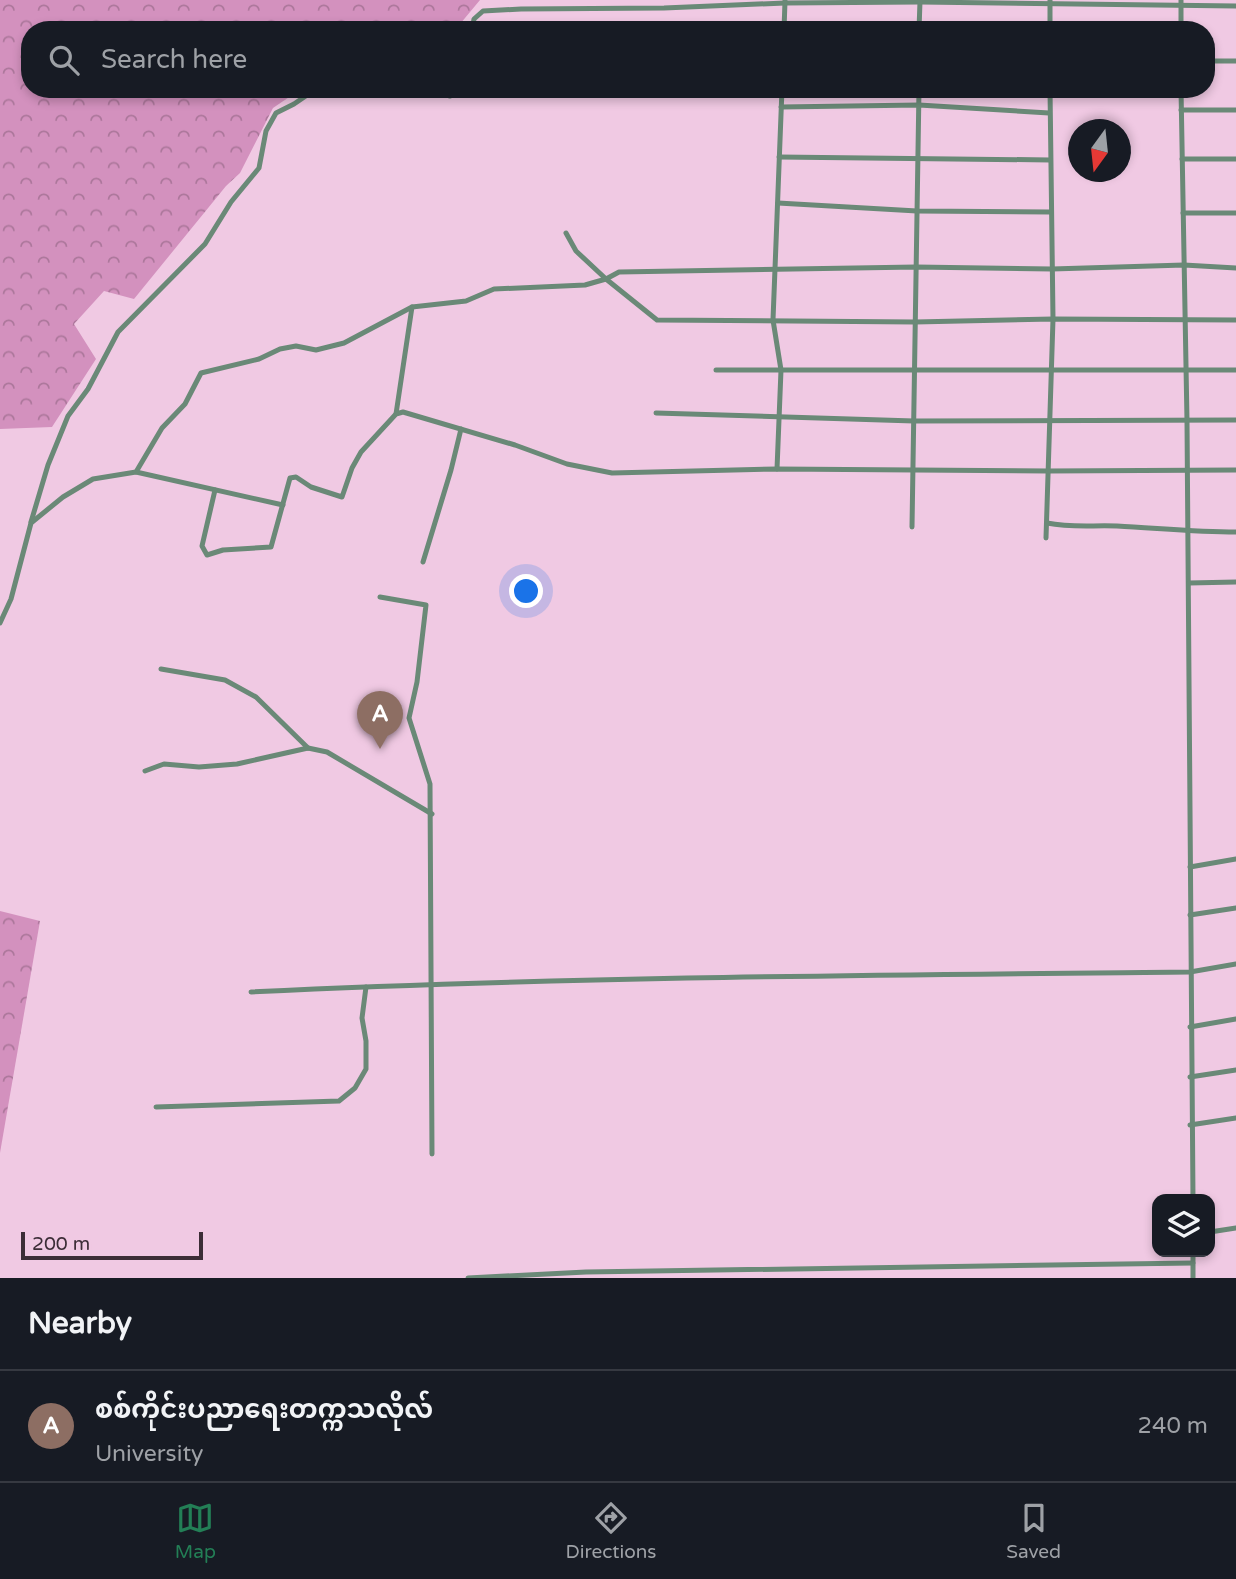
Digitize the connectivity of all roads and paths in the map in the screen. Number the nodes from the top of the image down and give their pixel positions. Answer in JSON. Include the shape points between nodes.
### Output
{"nodes":[{"id":1,"x":920,"y":1,"type":"edge"},
{"id":2,"x":785,"y":2,"type":"edge"},
{"id":3,"x":1050,"y":3,"type":"edge"},
{"id":4,"x":1181,"y":3,"type":"edge"},
{"id":5,"x":1236,"y":6,"type":"edge"},
{"id":6,"x":474,"y":21,"type":"edge"},
{"id":7,"x":784,"y":21,"type":"edge"},
{"id":8,"x":919,"y":21,"type":"edge"},
{"id":9,"x":1050,"y":21,"type":"edge"},
{"id":10,"x":1181,"y":21,"type":"edge"},
{"id":11,"x":1215,"y":61,"type":"edge"},
{"id":12,"x":1236,"y":61,"type":"edge"},
{"id":13,"x":303,"y":98,"type":"edge"},
{"id":14,"x":782,"y":98,"type":"edge"},
{"id":15,"x":919,"y":98,"type":"edge"},
{"id":16,"x":1050,"y":98,"type":"edge"},
{"id":17,"x":1181,"y":98,"type":"edge"},
{"id":18,"x":919,"y":105,"type":"junction"},
{"id":19,"x":781,"y":107,"type":"junction"},
{"id":20,"x":1181,"y":110,"type":"junction"},
{"id":21,"x":1236,"y":110,"type":"edge"},
{"id":22,"x":1049,"y":113,"type":"junction"},
{"id":23,"x":779,"y":157,"type":"junction"},
{"id":24,"x":918,"y":157,"type":"junction"},
{"id":25,"x":1182,"y":159,"type":"junction"},
{"id":26,"x":1236,"y":159,"type":"edge"},
{"id":27,"x":1051,"y":160,"type":"junction"},
{"id":28,"x":778,"y":203,"type":"junction"},
{"id":29,"x":917,"y":211,"type":"junction"},
{"id":30,"x":1050,"y":212,"type":"junction"},
{"id":31,"x":1183,"y":213,"type":"junction"},
{"id":32,"x":1236,"y":213,"type":"edge"},
{"id":33,"x":566,"y":233,"type":"dead end"},
{"id":34,"x":1184,"y":265,"type":"junction"},
{"id":35,"x":916,"y":267,"type":"junction"},
{"id":36,"x":1236,"y":268,"type":"edge"},
{"id":37,"x":775,"y":269,"type":"junction"},
{"id":38,"x":1052,"y":269,"type":"junction"},
{"id":39,"x":606,"y":279,"type":"junction"},
{"id":40,"x":412,"y":307,"type":"junction"},
{"id":41,"x":1053,"y":319,"type":"junction"},
{"id":42,"x":1185,"y":319,"type":"junction"},
{"id":43,"x":773,"y":320,"type":"junction"},
{"id":44,"x":1236,"y":320,"type":"edge"},
{"id":45,"x":915,"y":322,"type":"junction"},
{"id":46,"x":914,"y":369,"type":"junction"},
{"id":47,"x":1051,"y":369,"type":"junction"},
{"id":48,"x":1185,"y":369,"type":"junction"},
{"id":49,"x":716,"y":370,"type":"dead end"},
{"id":50,"x":781,"y":370,"type":"junction"},
{"id":51,"x":1236,"y":370,"type":"edge"},
{"id":52,"x":656,"y":413,"type":"dead end"},
{"id":53,"x":396,"y":414,"type":"junction"},
{"id":54,"x":778,"y":417,"type":"junction"},
{"id":55,"x":1050,"y":420,"type":"junction"},
{"id":56,"x":1236,"y":420,"type":"edge"},
{"id":57,"x":914,"y":421,"type":"junction"},
{"id":58,"x":1187,"y":421,"type":"junction"},
{"id":59,"x":461,"y":429,"type":"junction"},
{"id":60,"x":778,"y":468,"type":"junction"},
{"id":61,"x":913,"y":470,"type":"junction"},
{"id":62,"x":1188,"y":470,"type":"junction"},
{"id":63,"x":1236,"y":470,"type":"edge"},
{"id":64,"x":1048,"y":471,"type":"junction"},
{"id":65,"x":136,"y":472,"type":"junction"},
{"id":66,"x":215,"y":490,"type":"junction"},
{"id":67,"x":283,"y":505,"type":"junction"},
{"id":68,"x":31,"y":523,"type":"junction"},
{"id":69,"x":1047,"y":523,"type":"junction"},
{"id":70,"x":912,"y":527,"type":"dead end"},
{"id":71,"x":1188,"y":531,"type":"junction"},
{"id":72,"x":1236,"y":532,"type":"edge"},
{"id":73,"x":1046,"y":538,"type":"dead end"},
{"id":74,"x":423,"y":562,"type":"dead end"},
{"id":75,"x":1236,"y":582,"type":"edge"},
{"id":76,"x":1189,"y":583,"type":"junction"},
{"id":77,"x":380,"y":597,"type":"dead end"},
{"id":78,"x":0,"y":603,"type":"edge"},
{"id":79,"x":9,"y":604,"type":"junction"},
{"id":80,"x":0,"y":622,"type":"edge"},
{"id":81,"x":161,"y":669,"type":"dead end"},
{"id":82,"x":308,"y":748,"type":"junction"},
{"id":83,"x":145,"y":771,"type":"dead end"},
{"id":84,"x":432,"y":814,"type":"junction"},
{"id":85,"x":1236,"y":859,"type":"edge"},
{"id":86,"x":1190,"y":867,"type":"junction"},
{"id":87,"x":1236,"y":908,"type":"edge"},
{"id":88,"x":1190,"y":915,"type":"junction"},
{"id":89,"x":1236,"y":964,"type":"edge"},
{"id":90,"x":1190,"y":971,"type":"junction"},
{"id":91,"x":430,"y":985,"type":"junction"},
{"id":92,"x":366,"y":987,"type":"junction"},
{"id":93,"x":251,"y":992,"type":"dead end"},
{"id":94,"x":1236,"y":1019,"type":"edge"},
{"id":95,"x":1190,"y":1027,"type":"junction"},
{"id":96,"x":1236,"y":1070,"type":"edge"},
{"id":97,"x":1190,"y":1077,"type":"junction"},
{"id":98,"x":156,"y":1107,"type":"dead end"},
{"id":99,"x":1236,"y":1118,"type":"edge"},
{"id":100,"x":1191,"y":1125,"type":"junction"},
{"id":101,"x":432,"y":1154,"type":"dead end"},
{"id":102,"x":1193,"y":1194,"type":"edge"},
{"id":103,"x":1236,"y":1228,"type":"edge"},
{"id":104,"x":1215,"y":1231,"type":"edge"},
{"id":105,"x":1193,"y":1257,"type":"edge"},
{"id":106,"x":1193,"y":1263,"type":"junction"},
{"id":107,"x":468,"y":1278,"type":"edge"},
{"id":108,"x":1193,"y":1278,"type":"edge"}],
"edges":[{"from":1,"to":2,"type":"street"},
{"from":1,"to":3,"type":"street"},
{"from":1,"to":8,"type":"street"},
{"from":2,"to":6,"type":"street","via":[[483,11]]},
{"from":2,"to":7,"type":"street"},
{"from":3,"to":4,"type":"street"},
{"from":3,"to":9,"type":"street"},
{"from":4,"to":5,"type":"street"},
{"from":4,"to":10,"type":"street"},
{"from":11,"to":12,"type":"street"},
{"from":13,"to":68,"type":"street","via":[[276,113],[259,168],[205,244],[118,332],[68,416]]},
{"from":14,"to":19,"type":"street"},
{"from":15,"to":18,"type":"street"},
{"from":16,"to":22,"type":"street"},
{"from":17,"to":20,"type":"street"},
{"from":18,"to":19,"type":"street"},
{"from":18,"to":22,"type":"street"},
{"from":18,"to":24,"type":"street"},
{"from":19,"to":23,"type":"street"},
{"from":20,"to":21,"type":"street"},
{"from":20,"to":25,"type":"street"},
{"from":22,"to":27,"type":"street"},
{"from":23,"to":24,"type":"street"},
{"from":23,"to":28,"type":"street"},
{"from":24,"to":27,"type":"street"},
{"from":24,"to":29,"type":"street"},
{"from":25,"to":26,"type":"street"},
{"from":25,"to":31,"type":"street"},
{"from":27,"to":30,"type":"street"},
{"from":28,"to":29,"type":"street"},
{"from":28,"to":37,"type":"street"},
{"from":29,"to":30,"type":"street"},
{"from":29,"to":35,"type":"street"},
{"from":30,"to":38,"type":"street"},
{"from":31,"to":32,"type":"street"},
{"from":31,"to":34,"type":"street"},
{"from":33,"to":39,"type":"street","via":[[576,251]]},
{"from":34,"to":36,"type":"street"},
{"from":34,"to":38,"type":"street"},
{"from":34,"to":42,"type":"street"},
{"from":35,"to":37,"type":"street"},
{"from":35,"to":38,"type":"street"},
{"from":35,"to":45,"type":"street"},
{"from":37,"to":39,"type":"street","via":[[619,272]]},
{"from":37,"to":43,"type":"street"},
{"from":38,"to":41,"type":"street"},
{"from":39,"to":40,"type":"street","via":[[585,285],[494,289],[466,301]]},
{"from":39,"to":43,"type":"street","via":[[657,320]]},
{"from":40,"to":53,"type":"street"},
{"from":40,"to":65,"type":"street","via":[[344,343],[316,350],[280,349],[201,373],[185,404],[162,428]]},
{"from":41,"to":42,"type":"street"},
{"from":41,"to":45,"type":"street"},
{"from":41,"to":47,"type":"street"},
{"from":42,"to":44,"type":"street"},
{"from":42,"to":48,"type":"street"},
{"from":43,"to":45,"type":"street"},
{"from":43,"to":50,"type":"street"},
{"from":45,"to":46,"type":"street"},
{"from":46,"to":47,"type":"street"},
{"from":46,"to":50,"type":"street"},
{"from":46,"to":57,"type":"street"},
{"from":47,"to":48,"type":"street"},
{"from":47,"to":55,"type":"street"},
{"from":48,"to":51,"type":"street"},
{"from":48,"to":58,"type":"street"},
{"from":49,"to":50,"type":"street"},
{"from":50,"to":54,"type":"street"},
{"from":52,"to":54,"type":"street"},
{"from":53,"to":59,"type":"street","via":[[403,412]]},
{"from":53,"to":67,"type":"street","via":[[360,452],[342,497],[296,477],[290,478]]},
{"from":54,"to":57,"type":"street"},
{"from":54,"to":60,"type":"street"},
{"from":55,"to":57,"type":"street"},
{"from":55,"to":58,"type":"street"},
{"from":55,"to":64,"type":"street"},
{"from":56,"to":58,"type":"street"},
{"from":57,"to":61,"type":"street"},
{"from":58,"to":62,"type":"street"},
{"from":59,"to":60,"type":"street","via":[[568,464],[612,473]]},
{"from":59,"to":74,"type":"street"},
{"from":60,"to":61,"type":"street"},
{"from":61,"to":64,"type":"street"},
{"from":61,"to":70,"type":"street"},
{"from":62,"to":63,"type":"street"},
{"from":62,"to":64,"type":"street"},
{"from":62,"to":71,"type":"street"},
{"from":64,"to":69,"type":"street"},
{"from":65,"to":66,"type":"street"},
{"from":65,"to":68,"type":"street","via":[[93,479]]},
{"from":66,"to":67,"type":"street"},
{"from":66,"to":67,"type":"street","via":[[202,546],[207,555],[271,547]]},
{"from":68,"to":79,"type":"street"},
{"from":69,"to":71,"type":"street","via":[[1070,528]]},
{"from":69,"to":73,"type":"street"},
{"from":71,"to":72,"type":"street"},
{"from":71,"to":76,"type":"street"},
{"from":75,"to":76,"type":"street"},
{"from":76,"to":86,"type":"street"},
{"from":77,"to":84,"type":"street","via":[[426,605],[409,718],[430,784]]},
{"from":78,"to":79,"type":"street"},
{"from":79,"to":80,"type":"street"},
{"from":81,"to":82,"type":"street","via":[[225,680],[257,697]]},
{"from":82,"to":83,"type":"street","via":[[237,764],[164,764]]},
{"from":82,"to":84,"type":"street","via":[[327,752]]},
{"from":84,"to":91,"type":"street"},
{"from":85,"to":86,"type":"street"},
{"from":86,"to":88,"type":"street"},
{"from":87,"to":88,"type":"street"},
{"from":88,"to":90,"type":"street"},
{"from":89,"to":90,"type":"street"},
{"from":90,"to":91,"type":"street"},
{"from":90,"to":95,"type":"street"},
{"from":91,"to":92,"type":"street"},
{"from":91,"to":101,"type":"street"},
{"from":92,"to":93,"type":"street"},
{"from":92,"to":98,"type":"street","via":[[362,1018],[366,1069],[355,1088],[338,1101]]},
{"from":94,"to":95,"type":"street"},
{"from":95,"to":97,"type":"street"},
{"from":96,"to":97,"type":"street"},
{"from":97,"to":100,"type":"street"},
{"from":99,"to":100,"type":"street"},
{"from":100,"to":102,"type":"street"},
{"from":103,"to":104,"type":"street"},
{"from":105,"to":106,"type":"street"},
{"from":106,"to":107,"type":"street","via":[[586,1272]]},
{"from":106,"to":108,"type":"street"}]}
